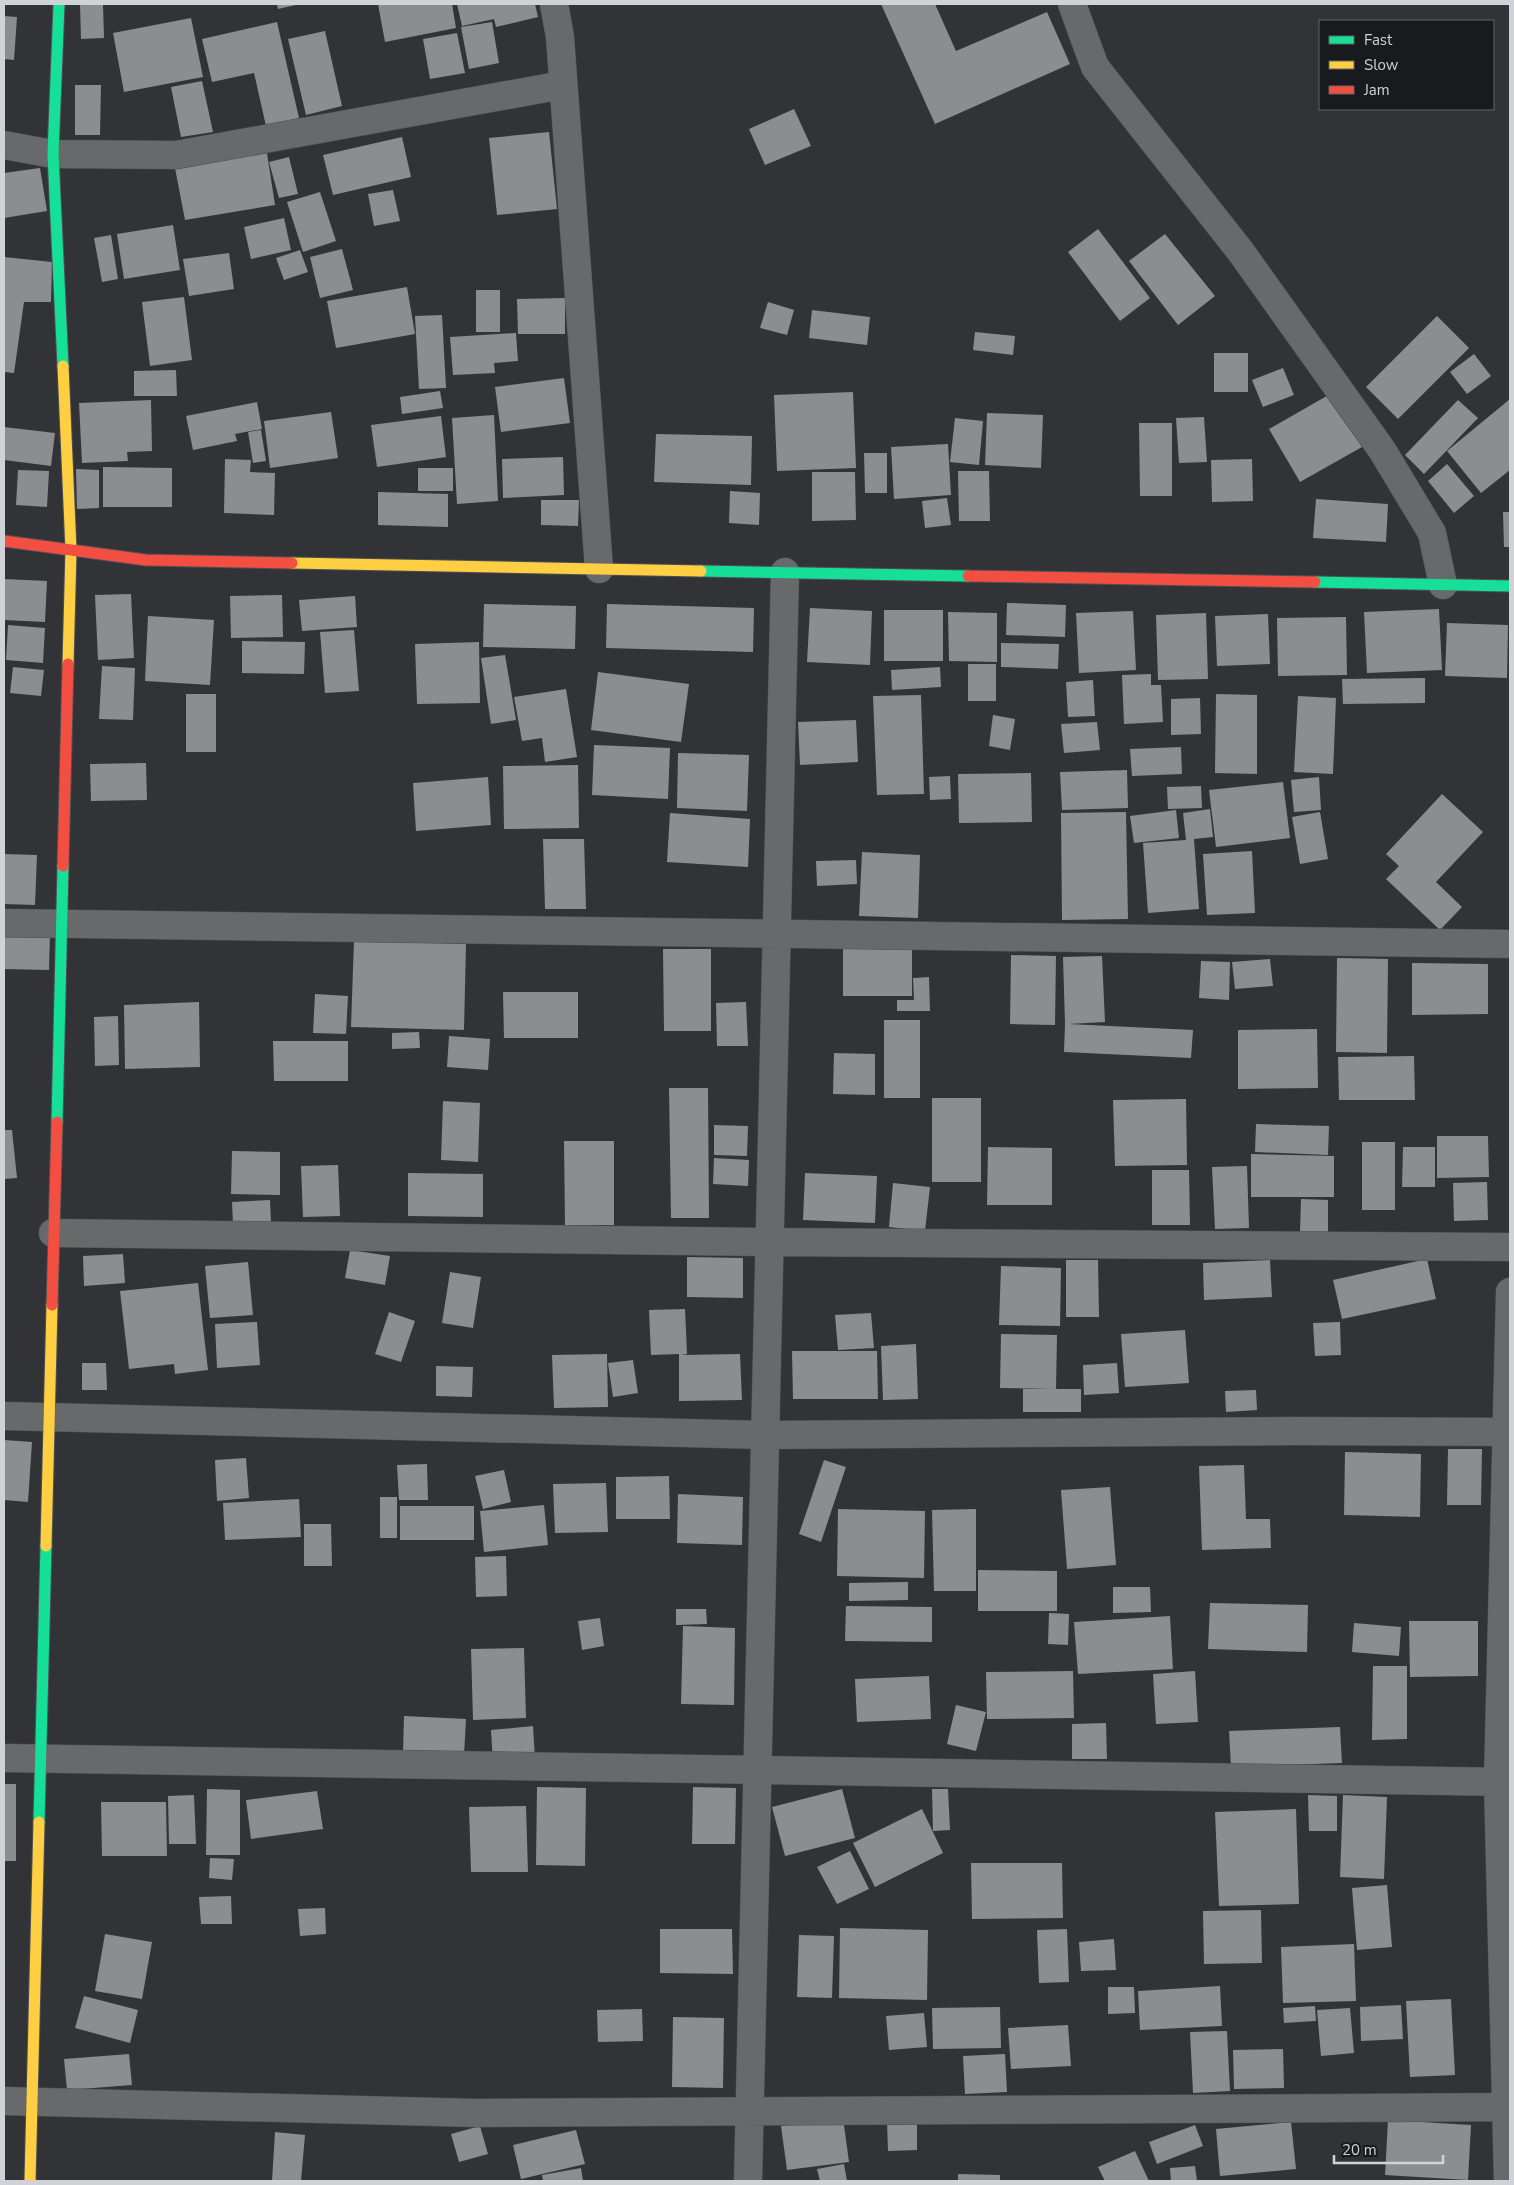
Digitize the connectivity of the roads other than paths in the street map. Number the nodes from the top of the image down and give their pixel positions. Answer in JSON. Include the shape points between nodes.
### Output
{"nodes":[{"id":1,"x":59,"y":4,"type":"edge"},
{"id":2,"x":554,"y":4,"type":"edge"},
{"id":3,"x":1072,"y":4,"type":"edge"},
{"id":4,"x":563,"y":84,"type":"junction"},
{"id":5,"x":4,"y":145,"type":"edge"},
{"id":6,"x":53,"y":154,"type":"junction"},
{"id":7,"x":4,"y":541,"type":"edge"},
{"id":8,"x":71,"y":550,"type":"junction"},
{"id":9,"x":599,"y":569,"type":"junction"},
{"id":10,"x":785,"y":572,"type":"junction"},
{"id":11,"x":1443,"y":585,"type":"junction"},
{"id":12,"x":1510,"y":586,"type":"edge"},
{"id":13,"x":4,"y":923,"type":"edge"},
{"id":14,"x":61,"y":923,"type":"junction"},
{"id":15,"x":776,"y":935,"type":"junction"},
{"id":16,"x":1510,"y":944,"type":"edge"},
{"id":17,"x":53,"y":1233,"type":"junction"},
{"id":18,"x":769,"y":1242,"type":"junction"},
{"id":19,"x":1510,"y":1247,"type":"edge"},
{"id":20,"x":1510,"y":1292,"type":"edge"},
{"id":21,"x":4,"y":1416,"type":"edge"},
{"id":22,"x":48,"y":1418,"type":"junction"},
{"id":23,"x":1508,"y":1432,"type":"edge"},
{"id":24,"x":765,"y":1434,"type":"junction"},
{"id":25,"x":4,"y":1758,"type":"edge"},
{"id":26,"x":40,"y":1758,"type":"junction"},
{"id":27,"x":757,"y":1770,"type":"junction"},
{"id":28,"x":1504,"y":1782,"type":"edge"},
{"id":29,"x":4,"y":2101,"type":"edge"},
{"id":30,"x":32,"y":2102,"type":"junction"},
{"id":31,"x":1508,"y":2107,"type":"edge"},
{"id":32,"x":749,"y":2112,"type":"junction"},
{"id":33,"x":30,"y":2181,"type":"edge"},
{"id":34,"x":748,"y":2181,"type":"edge"},
{"id":35,"x":1508,"y":2181,"type":"edge"}],
"edges":[{"from":1,"to":6,"type":"street"},
{"from":2,"to":4,"type":"street"},
{"from":3,"to":11,"type":"street","via":[[1094,67],[1241,252],[1382,450],[1432,534]]},
{"from":4,"to":6,"type":"street","via":[[176,154]]},
{"from":4,"to":9,"type":"street"},
{"from":5,"to":6,"type":"street"},
{"from":6,"to":8,"type":"street"},
{"from":7,"to":8,"type":"street"},
{"from":8,"to":9,"type":"street","via":[[146,560]]},
{"from":8,"to":14,"type":"street"},
{"from":9,"to":10,"type":"street"},
{"from":10,"to":11,"type":"street"},
{"from":10,"to":15,"type":"street"},
{"from":11,"to":12,"type":"street"},
{"from":13,"to":14,"type":"street"},
{"from":14,"to":15,"type":"street"},
{"from":14,"to":17,"type":"street"},
{"from":15,"to":16,"type":"street"},
{"from":15,"to":18,"type":"street"},
{"from":17,"to":18,"type":"street"},
{"from":17,"to":22,"type":"street"},
{"from":18,"to":19,"type":"street"},
{"from":18,"to":24,"type":"street"},
{"from":20,"to":23,"type":"street"},
{"from":21,"to":22,"type":"street"},
{"from":22,"to":24,"type":"street"},
{"from":22,"to":26,"type":"street"},
{"from":23,"to":24,"type":"street"},
{"from":23,"to":28,"type":"street"},
{"from":24,"to":27,"type":"street"},
{"from":25,"to":26,"type":"street"},
{"from":26,"to":27,"type":"street"},
{"from":26,"to":30,"type":"street"},
{"from":27,"to":28,"type":"street"},
{"from":27,"to":32,"type":"street"},
{"from":28,"to":31,"type":"street"},
{"from":29,"to":30,"type":"street"},
{"from":30,"to":32,"type":"street","via":[[476,2113]]},
{"from":30,"to":33,"type":"street"},
{"from":31,"to":32,"type":"street"},
{"from":31,"to":35,"type":"street"},
{"from":32,"to":34,"type":"street"}]}
